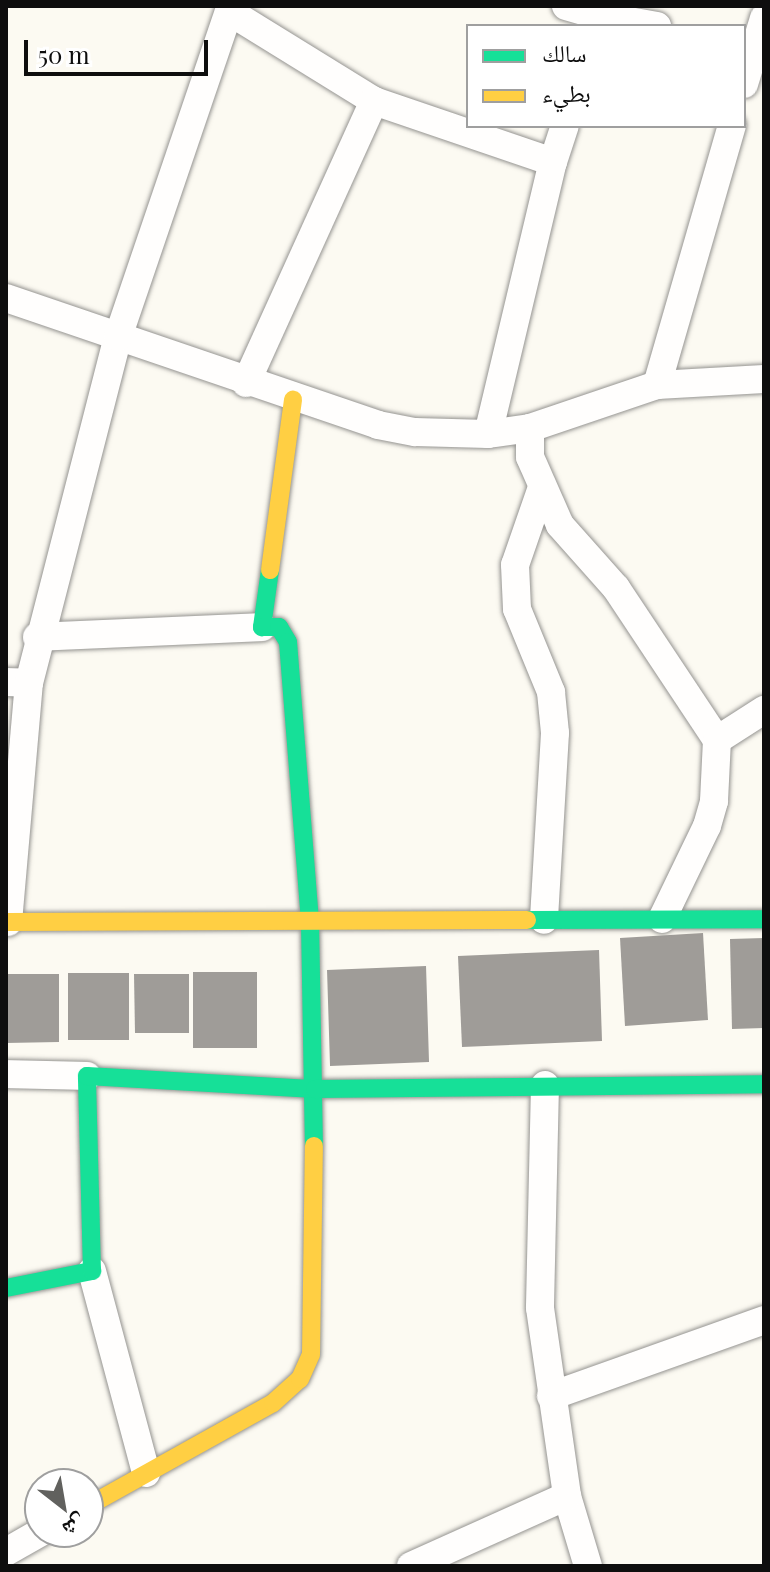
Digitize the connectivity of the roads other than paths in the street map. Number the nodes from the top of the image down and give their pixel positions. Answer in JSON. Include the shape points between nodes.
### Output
{"nodes":[{"id":1,"x":566,"y":6,"type":"edge"},
{"id":2,"x":230,"y":9,"type":"edge"},
{"id":3,"x":599,"y":21,"type":"edge"},
{"id":4,"x":634,"y":24,"type":"edge"},
{"id":5,"x":757,"y":37,"type":"edge"},
{"id":6,"x":746,"y":77,"type":"edge"},
{"id":7,"x":374,"y":101,"type":"junction"},
{"id":8,"x":564,"y":128,"type":"edge"},
{"id":9,"x":731,"y":128,"type":"edge"},
{"id":10,"x":553,"y":162,"type":"junction"},
{"id":11,"x":6,"y":298,"type":"edge"},
{"id":12,"x":118,"y":337,"type":"junction"},
{"id":13,"x":764,"y":379,"type":"edge"},
{"id":14,"x":246,"y":383,"type":"junction"},
{"id":15,"x":657,"y":385,"type":"junction"},
{"id":16,"x":293,"y":400,"type":"junction"},
{"id":17,"x":530,"y":428,"type":"junction"},
{"id":18,"x":488,"y":434,"type":"junction"},
{"id":19,"x":541,"y":490,"type":"junction"},
{"id":20,"x":262,"y":627,"type":"junction"},
{"id":21,"x":37,"y":637,"type":"junction"},
{"id":22,"x":18,"y":683,"type":"edge"},
{"id":23,"x":764,"y":710,"type":"edge"},
{"id":24,"x":717,"y":740,"type":"junction"},
{"id":25,"x":662,"y":919,"type":"junction"},
{"id":26,"x":764,"y":919,"type":"edge"},
{"id":27,"x":544,"y":920,"type":"junction"},
{"id":28,"x":310,"y":921,"type":"junction"},
{"id":29,"x":7,"y":922,"type":"edge"},
{"id":30,"x":6,"y":1074,"type":"edge"},
{"id":31,"x":87,"y":1076,"type":"junction"},
{"id":32,"x":764,"y":1084,"type":"edge"},
{"id":33,"x":545,"y":1085,"type":"junction"},
{"id":34,"x":315,"y":1089,"type":"junction"},
{"id":35,"x":92,"y":1271,"type":"junction"},
{"id":36,"x":6,"y":1288,"type":"edge"},
{"id":37,"x":764,"y":1320,"type":"edge"},
{"id":38,"x":551,"y":1396,"type":"junction"},
{"id":39,"x":146,"y":1473,"type":"junction"},
{"id":40,"x":567,"y":1496,"type":"junction"},
{"id":41,"x":104,"y":1497,"type":"edge"},
{"id":42,"x":24,"y":1542,"type":"edge"},
{"id":43,"x":6,"y":1552,"type":"edge"},
{"id":44,"x":411,"y":1566,"type":"edge"},
{"id":45,"x":588,"y":1566,"type":"edge"}],
"edges":[{"from":1,"to":3,"type":"street"},
{"from":2,"to":7,"type":"street"},
{"from":2,"to":12,"type":"street"},
{"from":3,"to":4,"type":"street"},
{"from":5,"to":6,"type":"street"},
{"from":7,"to":10,"type":"street"},
{"from":7,"to":14,"type":"street"},
{"from":8,"to":10,"type":"street"},
{"from":9,"to":15,"type":"street"},
{"from":10,"to":18,"type":"street"},
{"from":11,"to":12,"type":"street"},
{"from":12,"to":14,"type":"street"},
{"from":12,"to":21,"type":"street"},
{"from":13,"to":15,"type":"street"},
{"from":14,"to":16,"type":"street"},
{"from":15,"to":17,"type":"street"},
{"from":16,"to":18,"type":"street","via":[[415,432]]},
{"from":16,"to":20,"type":"street"},
{"from":17,"to":18,"type":"street"},
{"from":17,"to":19,"type":"street","via":[[530,457]]},
{"from":19,"to":24,"type":"street","via":[[560,525],[616,588]]},
{"from":19,"to":27,"type":"street","via":[[515,565],[517,609],[551,692],[555,733]]},
{"from":20,"to":21,"type":"street"},
{"from":20,"to":28,"type":"street","via":[[279,627],[288,642]]},
{"from":21,"to":22,"type":"street"},
{"from":22,"to":29,"type":"street"},
{"from":23,"to":24,"type":"street"},
{"from":24,"to":25,"type":"street","via":[[714,801],[707,826]]},
{"from":25,"to":26,"type":"street"},
{"from":25,"to":27,"type":"street"},
{"from":27,"to":28,"type":"street"},
{"from":28,"to":29,"type":"street"},
{"from":28,"to":34,"type":"street"},
{"from":30,"to":31,"type":"street"},
{"from":31,"to":34,"type":"street"},
{"from":31,"to":35,"type":"street"},
{"from":32,"to":33,"type":"street"},
{"from":33,"to":34,"type":"street"},
{"from":33,"to":38,"type":"street","via":[[540,1308]]},
{"from":34,"to":39,"type":"street","via":[[308,1365],[273,1403]]},
{"from":35,"to":36,"type":"street"},
{"from":35,"to":39,"type":"street"},
{"from":37,"to":38,"type":"street"},
{"from":38,"to":40,"type":"street"},
{"from":39,"to":41,"type":"street"},
{"from":40,"to":44,"type":"street"},
{"from":40,"to":45,"type":"street"},
{"from":42,"to":43,"type":"street"}]}
